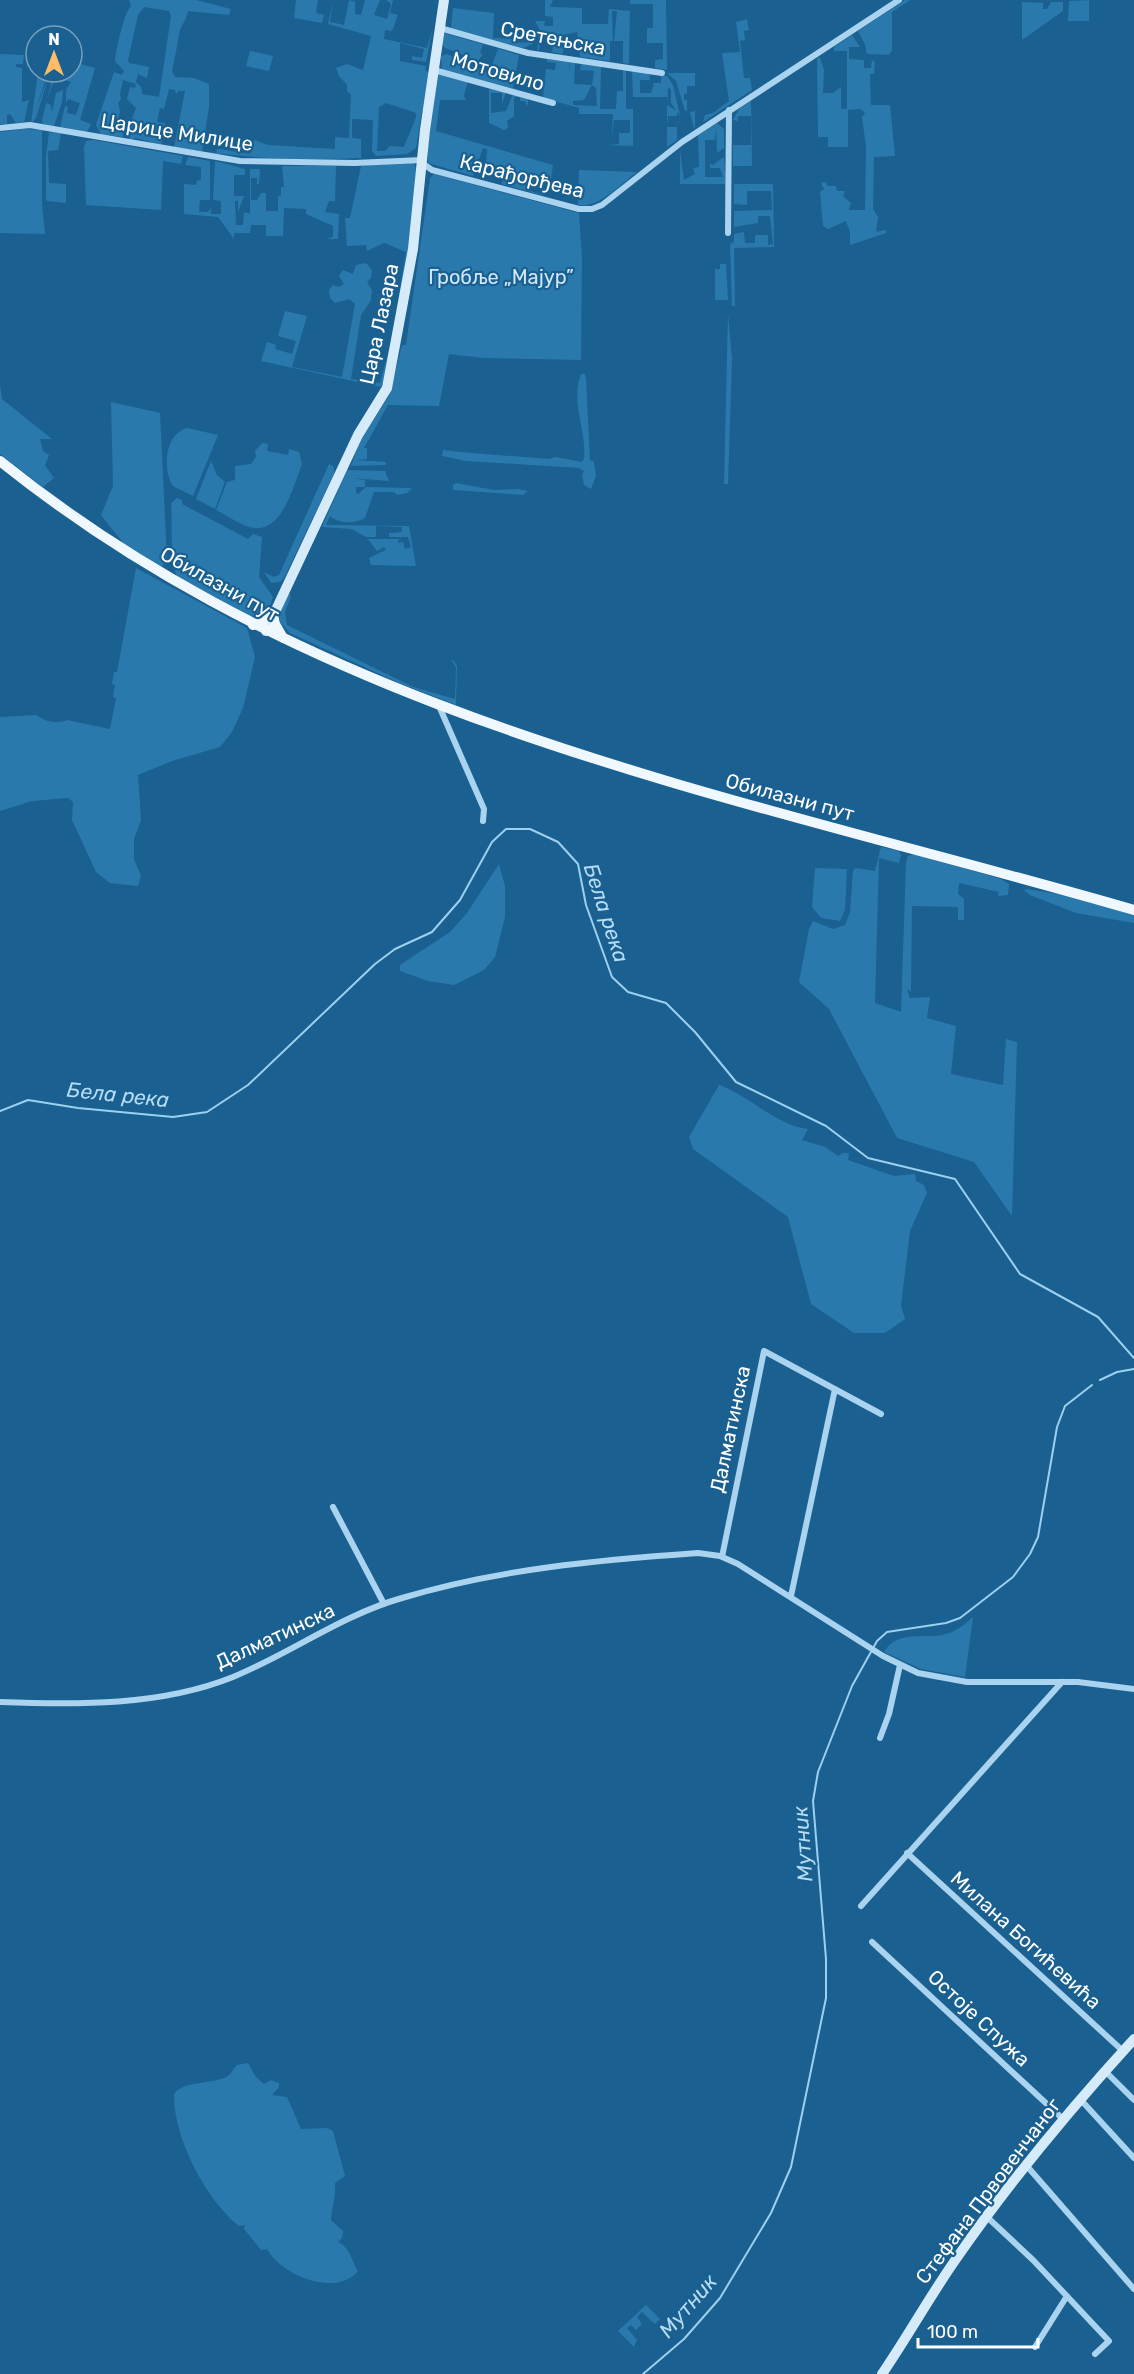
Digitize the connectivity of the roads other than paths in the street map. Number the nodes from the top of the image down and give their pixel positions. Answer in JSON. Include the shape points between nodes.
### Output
{"nodes":[{"id":1,"x":444,"y":0,"type":"edge"},
{"id":2,"x":899,"y":0,"type":"edge"},
{"id":3,"x":440,"y":28,"type":"junction"},
{"id":4,"x":434,"y":70,"type":"junction"},
{"id":5,"x":662,"y":73,"type":"dead end"},
{"id":6,"x":553,"y":104,"type":"dead end"},
{"id":7,"x":729,"y":110,"type":"junction"},
{"id":8,"x":0,"y":128,"type":"edge"},
{"id":9,"x":422,"y":162,"type":"junction"},
{"id":10,"x":728,"y":233,"type":"dead end"},
{"id":11,"x":0,"y":461,"type":"edge"},
{"id":12,"x":273,"y":615,"type":"junction"},
{"id":13,"x":253,"y":625,"type":"junction"},
{"id":14,"x":266,"y":631,"type":"junction"},
{"id":15,"x":285,"y":640,"type":"junction"},
{"id":16,"x":439,"y":706,"type":"junction"},
{"id":17,"x":483,"y":821,"type":"dead end"},
{"id":18,"x":1134,"y":910,"type":"edge"},
{"id":19,"x":835,"y":1389,"type":"junction"},
{"id":20,"x":881,"y":1414,"type":"dead end"},
{"id":21,"x":333,"y":1507,"type":"dead end"},
{"id":22,"x":722,"y":1557,"type":"junction"},
{"id":23,"x":791,"y":1596,"type":"junction"},
{"id":24,"x":384,"y":1604,"type":"junction"},
{"id":25,"x":900,"y":1665,"type":"junction"},
{"id":26,"x":1062,"y":1682,"type":"junction"},
{"id":27,"x":1134,"y":1689,"type":"edge"},
{"id":28,"x":0,"y":1702,"type":"edge"},
{"id":29,"x":880,"y":1738,"type":"dead end"},
{"id":30,"x":908,"y":1853,"type":"junction"},
{"id":31,"x":861,"y":1906,"type":"dead end"},
{"id":32,"x":872,"y":1942,"type":"dead end"},
{"id":33,"x":1134,"y":2039,"type":"edge"},
{"id":34,"x":1123,"y":2051,"type":"junction"},
{"id":35,"x":1105,"y":2071,"type":"junction"},
{"id":36,"x":1080,"y":2099,"type":"junction"},
{"id":37,"x":1134,"y":2100,"type":"edge"},
{"id":38,"x":1063,"y":2119,"type":"junction"},
{"id":39,"x":1134,"y":2158,"type":"edge"},
{"id":40,"x":1026,"y":2165,"type":"junction"},
{"id":41,"x":987,"y":2217,"type":"junction"},
{"id":42,"x":1134,"y":2289,"type":"edge"},
{"id":43,"x":1067,"y":2296,"type":"junction"},
{"id":44,"x":1035,"y":2347,"type":"dead end"},
{"id":45,"x":1095,"y":2354,"type":"dead end"},
{"id":46,"x":882,"y":2374,"type":"edge"}],
"edges":[{"from":1,"to":3,"type":"street","name":"Цара Лазара"},
{"from":2,"to":7,"type":"street","name":"Карађорђева"},
{"from":3,"to":4,"type":"street","name":"Цара Лазара"},
{"from":3,"to":5,"type":"street","name":"Сретењска","via":[[528,53]]},
{"from":4,"to":6,"type":"street","name":"Мотовило"},
{"from":4,"to":9,"type":"street","name":"Цара Лазара"},
{"from":7,"to":9,"type":"street","name":"Карађорђева","via":[[592,209],[579,209],[432,170]]},
{"from":7,"to":10,"type":"street"},
{"from":8,"to":9,"type":"street","name":"Царице Милице","via":[[30,125],[240,161]]},
{"from":9,"to":12,"type":"street","name":"Цара Лазара","via":[[413,249],[387,388],[358,435]]},
{"from":11,"to":13,"type":"main road","name":"Обилазни пут","via":[[83,524]]},
{"from":12,"to":13,"type":"main road"},
{"from":12,"to":14,"type":"street","name":"Цара Лазара"},
{"from":12,"to":15,"type":"main road"},
{"from":13,"to":14,"type":"main road","name":"Обилазни пут"},
{"from":14,"to":15,"type":"main road","name":"Обилазни пут"},
{"from":15,"to":16,"type":"main road","name":"Обилазни пут"},
{"from":16,"to":17,"type":"street","via":[[484,809]]},
{"from":16,"to":18,"type":"main road","name":"Обилазни пут","via":[[649,777]]},
{"from":19,"to":20,"type":"street","name":"Далматинска"},
{"from":19,"to":22,"type":"street","name":"Далматинска","via":[[764,1351]]},
{"from":19,"to":23,"type":"street"},
{"from":21,"to":24,"type":"street"},
{"from":22,"to":23,"type":"street","name":"Далматинска"},
{"from":22,"to":24,"type":"street","name":"Далматинска","via":[[698,1553],[658,1556],[496,1575]]},
{"from":23,"to":25,"type":"street","name":"Далматинска"},
{"from":24,"to":28,"type":"street","name":"Далматинска","via":[[232,1677],[189,1690],[147,1699],[102,1702]]},
{"from":25,"to":26,"type":"street","name":"Далматинска","via":[[918,1673],[967,1682]]},
{"from":25,"to":29,"type":"street","via":[[890,1714]]},
{"from":26,"to":27,"type":"street","name":"Далматинска"},
{"from":26,"to":30,"type":"street"},
{"from":30,"to":31,"type":"street"},
{"from":30,"to":34,"type":"street","name":"Милана Богићевића"},
{"from":32,"to":38,"type":"street","name":"Остоје Спужа"},
{"from":33,"to":34,"type":"street","name":"Стефана Првовенчаног"},
{"from":34,"to":35,"type":"street","name":"Стефана Првовенчаног"},
{"from":35,"to":36,"type":"street","name":"Стефана Првовенчаног"},
{"from":35,"to":37,"type":"street"},
{"from":36,"to":38,"type":"street","name":"Стефана Првовенчаног"},
{"from":36,"to":39,"type":"street"},
{"from":38,"to":40,"type":"street","name":"Стефана Првовенчаног"},
{"from":40,"to":41,"type":"street","name":"Стефана Првовенчаног"},
{"from":40,"to":42,"type":"street"},
{"from":41,"to":43,"type":"street"},
{"from":41,"to":46,"type":"street","name":"Стефана Првовенчаног"},
{"from":43,"to":44,"type":"street"},
{"from":43,"to":45,"type":"street","via":[[1109,2341]]}]}
